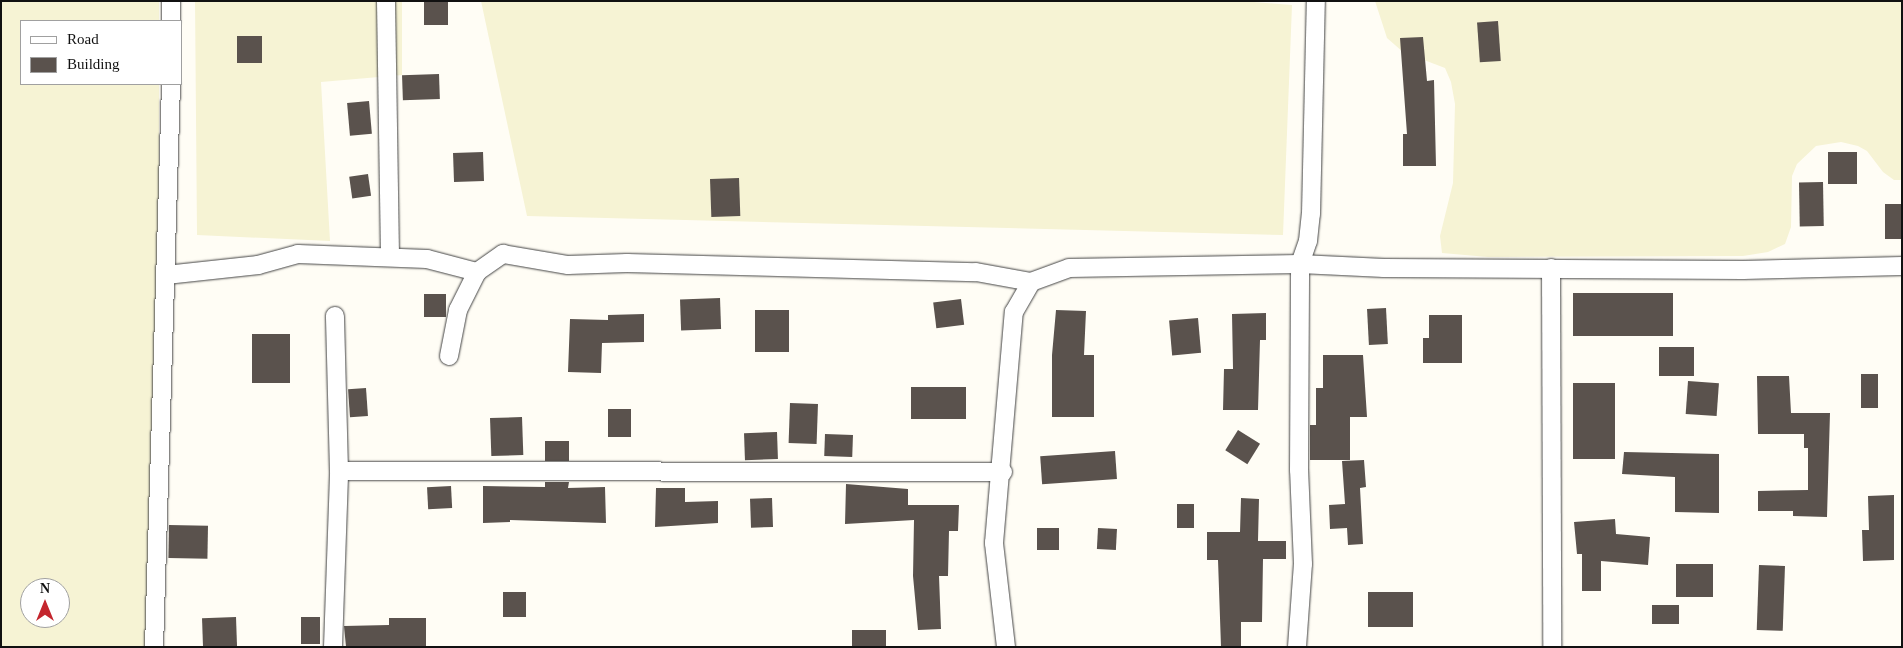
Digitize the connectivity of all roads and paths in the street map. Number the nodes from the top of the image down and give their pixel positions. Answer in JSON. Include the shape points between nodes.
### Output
{"nodes":[{"id":1,"x":171,"y":1,"type":"edge"},
{"id":2,"x":386,"y":1,"type":"edge"},
{"id":3,"x":1316,"y":1,"type":"edge"},
{"id":4,"x":171,"y":20,"type":"edge"},
{"id":5,"x":171,"y":85,"type":"edge"},
{"id":6,"x":390,"y":258,"type":"junction"},
{"id":7,"x":1300,"y":264,"type":"junction"},
{"id":8,"x":1902,"y":266,"type":"edge"},
{"id":9,"x":1551,"y":268,"type":"junction"},
{"id":10,"x":476,"y":272,"type":"junction"},
{"id":11,"x":166,"y":275,"type":"junction"},
{"id":12,"x":1031,"y":282,"type":"junction"},
{"id":13,"x":335,"y":316,"type":"dead end"},
{"id":14,"x":449,"y":356,"type":"dead end"},
{"id":15,"x":339,"y":471,"type":"junction"},
{"id":16,"x":1002,"y":472,"type":"junction"},
{"id":17,"x":154,"y":647,"type":"edge"},
{"id":18,"x":333,"y":647,"type":"edge"},
{"id":19,"x":1006,"y":647,"type":"edge"},
{"id":20,"x":1297,"y":647,"type":"edge"},
{"id":21,"x":1552,"y":647,"type":"edge"}],
"edges":[{"from":1,"to":4,"type":"street"},
{"from":2,"to":6,"type":"street"},
{"from":3,"to":7,"type":"street","via":[[1311,214],[1308,240]]},
{"from":5,"to":11,"type":"street"},
{"from":6,"to":10,"type":"street","via":[[427,259]]},
{"from":6,"to":11,"type":"street","via":[[298,254],[258,265]]},
{"from":7,"to":9,"type":"street"},
{"from":7,"to":12,"type":"street","via":[[1069,268]]},
{"from":7,"to":20,"type":"street","via":[[1299,470],[1303,564]]},
{"from":8,"to":9,"type":"street","via":[[1743,270]]},
{"from":9,"to":21,"type":"street"},
{"from":10,"to":12,"type":"street","via":[[503,254],[568,265],[627,263],[976,272]]},
{"from":10,"to":14,"type":"street","via":[[458,310]]},
{"from":11,"to":17,"type":"street"},
{"from":12,"to":16,"type":"street","via":[[1014,312]]},
{"from":13,"to":15,"type":"street"},
{"from":15,"to":16,"type":"street"},
{"from":15,"to":18,"type":"street"},
{"from":16,"to":19,"type":"street","via":[[994,543]]}]}
